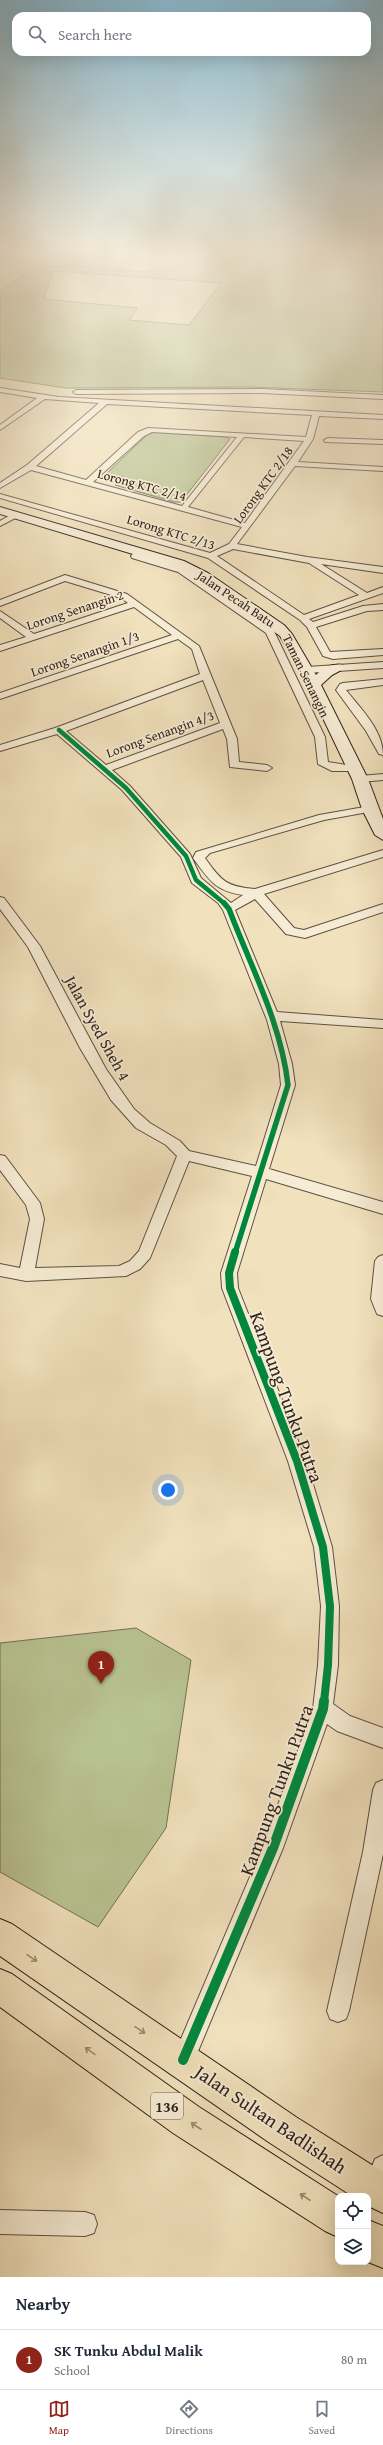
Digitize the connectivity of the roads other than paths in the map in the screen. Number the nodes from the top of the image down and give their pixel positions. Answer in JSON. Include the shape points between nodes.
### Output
{"nodes":[{"id":1,"x":0,"y":382,"type":"edge"},
{"id":2,"x":0,"y":390,"type":"edge"},
{"id":3,"x":383,"y":396,"type":"edge"},
{"id":4,"x":43,"y":397,"type":"junction"},
{"id":5,"x":106,"y":402,"type":"junction"},
{"id":6,"x":316,"y":413,"type":"junction"},
{"id":7,"x":0,"y":417,"type":"edge"},
{"id":8,"x":383,"y":417,"type":"edge"},
{"id":9,"x":13,"y":419,"type":"junction"},
{"id":10,"x":0,"y":428,"type":"edge"},
{"id":11,"x":242,"y":435,"type":"junction"},
{"id":12,"x":309,"y":439,"type":"junction"},
{"id":13,"x":328,"y":440,"type":"dead end"},
{"id":14,"x":383,"y":442,"type":"edge"},
{"id":15,"x":293,"y":464,"type":"junction"},
{"id":16,"x":30,"y":467,"type":"junction"},
{"id":17,"x":383,"y":468,"type":"edge"},
{"id":18,"x":87,"y":483,"type":"junction"},
{"id":19,"x":0,"y":486,"type":"edge"},
{"id":20,"x":0,"y":496,"type":"edge"},
{"id":21,"x":183,"y":509,"type":"junction"},
{"id":22,"x":5,"y":518,"type":"edge"},
{"id":23,"x":248,"y":526,"type":"junction"},
{"id":24,"x":232,"y":546,"type":"junction"},
{"id":25,"x":139,"y":552,"type":"junction"},
{"id":26,"x":211,"y":556,"type":"junction"},
{"id":27,"x":307,"y":560,"type":"junction"},
{"id":28,"x":383,"y":570,"type":"edge"},
{"id":29,"x":383,"y":590,"type":"edge"},
{"id":30,"x":366,"y":596,"type":"junction"},
{"id":31,"x":0,"y":603,"type":"edge"},
{"id":32,"x":135,"y":604,"type":"junction"},
{"id":33,"x":383,"y":607,"type":"edge"},
{"id":34,"x":0,"y":614,"type":"edge"},
{"id":35,"x":303,"y":618,"type":"junction"},
{"id":36,"x":311,"y":626,"type":"junction"},
{"id":37,"x":178,"y":636,"type":"junction"},
{"id":38,"x":32,"y":637,"type":"junction"},
{"id":39,"x":0,"y":648,"type":"edge"},
{"id":40,"x":383,"y":652,"type":"edge"},
{"id":41,"x":383,"y":665,"type":"edge"},
{"id":42,"x":338,"y":668,"type":"junction"},
{"id":43,"x":307,"y":670,"type":"junction"},
{"id":44,"x":206,"y":676,"type":"junction"},
{"id":45,"x":383,"y":682,"type":"edge"},
{"id":46,"x":314,"y":685,"type":"junction"},
{"id":47,"x":0,"y":696,"type":"edge"},
{"id":48,"x":225,"y":725,"type":"junction"},
{"id":49,"x":383,"y":729,"type":"edge"},
{"id":50,"x":59,"y":730,"type":"junction"},
{"id":51,"x":371,"y":730,"type":"junction"},
{"id":52,"x":0,"y":748,"type":"edge"},
{"id":53,"x":383,"y":752,"type":"edge"},
{"id":54,"x":267,"y":768,"type":"dead end"},
{"id":55,"x":105,"y":769,"type":"junction"},
{"id":56,"x":357,"y":774,"type":"junction"},
{"id":57,"x":383,"y":777,"type":"edge"},
{"id":58,"x":370,"y":809,"type":"junction"},
{"id":59,"x":383,"y":835,"type":"edge"},
{"id":60,"x":383,"y":853,"type":"edge"},
{"id":61,"x":256,"y":893,"type":"junction"},
{"id":62,"x":0,"y":901,"type":"edge"},
{"id":63,"x":229,"y":908,"type":"junction"},
{"id":64,"x":383,"y":908,"type":"edge"},
{"id":65,"x":270,"y":1016,"type":"junction"},
{"id":66,"x":383,"y":1024,"type":"edge"},
{"id":67,"x":184,"y":1155,"type":"junction"},
{"id":68,"x":0,"y":1160,"type":"edge"},
{"id":69,"x":259,"y":1172,"type":"junction"},
{"id":70,"x":383,"y":1208,"type":"edge"},
{"id":71,"x":383,"y":1261,"type":"edge"},
{"id":72,"x":0,"y":1270,"type":"edge"},
{"id":73,"x":26,"y":1275,"type":"junction"},
{"id":74,"x":383,"y":1309,"type":"edge"},
{"id":75,"x":323,"y":1709,"type":"junction"},
{"id":76,"x":383,"y":1738,"type":"edge"},
{"id":77,"x":383,"y":1790,"type":"edge"},
{"id":78,"x":0,"y":1936,"type":"edge"},
{"id":79,"x":0,"y":1986,"type":"edge"},
{"id":80,"x":338,"y":2011,"type":"dead end"},
{"id":81,"x":183,"y":2060,"type":"junction"},
{"id":82,"x":380,"y":2183,"type":"edge"},
{"id":83,"x":335,"y":2216,"type":"edge"},
{"id":84,"x":0,"y":2222,"type":"edge"},
{"id":85,"x":85,"y":2224,"type":"dead end"},
{"id":86,"x":371,"y":2241,"type":"edge"},
{"id":87,"x":383,"y":2249,"type":"edge"}],
"edges":[{"from":1,"to":3,"type":"street","via":[[64,392],[258,391]]},
{"from":2,"to":4,"type":"street"},
{"from":4,"to":5,"type":"street"},
{"from":4,"to":9,"type":"street"},
{"from":5,"to":6,"type":"street"},
{"from":5,"to":16,"type":"street"},
{"from":6,"to":8,"type":"street"},
{"from":6,"to":12,"type":"street","name":"Lorong KTC 2/18"},
{"from":7,"to":9,"type":"street"},
{"from":9,"to":10,"type":"street"},
{"from":11,"to":12,"type":"street"},
{"from":11,"to":18,"type":"street","via":[[158,430],[144,432]]},
{"from":11,"to":21,"type":"street"},
{"from":12,"to":15,"type":"street","name":"Lorong KTC 2/18"},
{"from":13,"to":14,"type":"street"},
{"from":15,"to":17,"type":"street"},
{"from":15,"to":23,"type":"street","name":"Lorong KTC 2/18"},
{"from":16,"to":18,"type":"street","name":"Lorong KTC 2/14"},
{"from":16,"to":19,"type":"street"},
{"from":18,"to":21,"type":"street","name":"Lorong KTC 2/14"},
{"from":20,"to":26,"type":"street","name":"Lorong KTC 2/13"},
{"from":21,"to":23,"type":"street","name":"Lorong KTC 2/14"},
{"from":22,"to":25,"type":"street","name":"Jalan Pecah Batu"},
{"from":23,"to":24,"type":"street","name":"Lorong KTC 2/18"},
{"from":24,"to":26,"type":"street","name":"Lorong KTC 2/18"},
{"from":24,"to":27,"type":"street"},
{"from":25,"to":43,"type":"street","name":"Jalan Pecah Batu","via":[[195,571],[266,617],[284,634]]},
{"from":25,"to":56,"type":"street","name":"Taman Senangin","via":[[135,556],[184,572],[270,631],[320,738],[324,764]]},
{"from":26,"to":35,"type":"street","name":"Lorong KTC 2/13"},
{"from":27,"to":28,"type":"street"},
{"from":27,"to":30,"type":"street"},
{"from":29,"to":30,"type":"street"},
{"from":30,"to":35,"type":"street"},
{"from":31,"to":32,"type":"street","via":[[65,578],[119,594]]},
{"from":32,"to":37,"type":"street"},
{"from":32,"to":38,"type":"street","name":"Lorong Senangin 2"},
{"from":33,"to":36,"type":"street","via":[[359,610]]},
{"from":34,"to":38,"type":"street"},
{"from":35,"to":36,"type":"street","name":"Lorong KTC 2/13"},
{"from":36,"to":40,"type":"street","name":"Lorong KTC 2/13","via":[[326,654],[333,656]]},
{"from":37,"to":44,"type":"street","via":[[196,648]]},
{"from":37,"to":47,"type":"street","name":"Lorong Senangin 1/3"},
{"from":38,"to":39,"type":"street","name":"Lorong Senangin 2"},
{"from":41,"to":42,"type":"street"},
{"from":42,"to":43,"type":"street"},
{"from":42,"to":46,"type":"street","via":[[327,672]]},
{"from":43,"to":46,"type":"street","name":"Jalan Pecah Batu"},
{"from":44,"to":48,"type":"street"},
{"from":44,"to":50,"type":"street"},
{"from":45,"to":51,"type":"street","via":[[348,684],[341,690]]},
{"from":46,"to":56,"type":"street","name":"Jalan Pecah Batu"},
{"from":48,"to":54,"type":"street","via":[[232,739],[234,766]]},
{"from":48,"to":55,"type":"street","name":"Lorong Senangin 4/3"},
{"from":49,"to":51,"type":"street"},
{"from":50,"to":52,"type":"street"},
{"from":50,"to":55,"type":"street"},
{"from":51,"to":53,"type":"street"},
{"from":55,"to":63,"type":"street","via":[[126,788],[186,856],[196,880]]},
{"from":56,"to":57,"type":"street"},
{"from":56,"to":58,"type":"street","name":"Jalan Pecah Batu"},
{"from":58,"to":59,"type":"street","name":"Jalan Pecah Batu"},
{"from":58,"to":61,"type":"street","via":[[323,817],[200,854],[199,858],[216,882],[229,891]]},
{"from":60,"to":61,"type":"street"},
{"from":61,"to":63,"type":"street"},
{"from":61,"to":64,"type":"street","via":[[290,931],[296,934],[305,934]]},
{"from":62,"to":67,"type":"street","name":"Jalan Syed Sheh 4","via":[[11,913],[40,958],[116,1097],[145,1126],[176,1143]]},
{"from":63,"to":65,"type":"street","name":"Kampung Tunku Putra"},
{"from":65,"to":66,"type":"street"},
{"from":65,"to":69,"type":"street","name":"Kampung Tunku Putra","via":[[284,1056],[288,1086]]},
{"from":67,"to":69,"type":"street"},
{"from":67,"to":73,"type":"street","via":[[145,1254],[135,1265],[121,1272]]},
{"from":68,"to":73,"type":"street","via":[[34,1203],[36,1219]]},
{"from":69,"to":70,"type":"street"},
{"from":69,"to":75,"type":"street","name":"Kampung Tunku Putra","via":[[229,1273],[230,1288],[297,1461],[323,1546],[330,1606],[328,1665]]},
{"from":71,"to":74,"type":"street","via":[[379,1299]]},
{"from":72,"to":73,"type":"street"},
{"from":75,"to":76,"type":"street","via":[[344,1724]]},
{"from":75,"to":81,"type":"street","name":"Kampung Tunku Putra","via":[[273,1848]]},
{"from":77,"to":80,"type":"street","via":[[373,1852]]},
{"from":78,"to":81,"type":"main road","name":"Jalan Sultan Badlishah","one_way":true},
{"from":83,"to":79,"type":"main road","number":"136","one_way":true,"via":[[186,2120]]},
{"from":81,"to":82,"type":"main road","name":"Jalan Sultan Badlishah","via":[[283,2130]]},
{"from":84,"to":85,"type":"street"},
{"from":86,"to":87,"type":"main road"}]}
